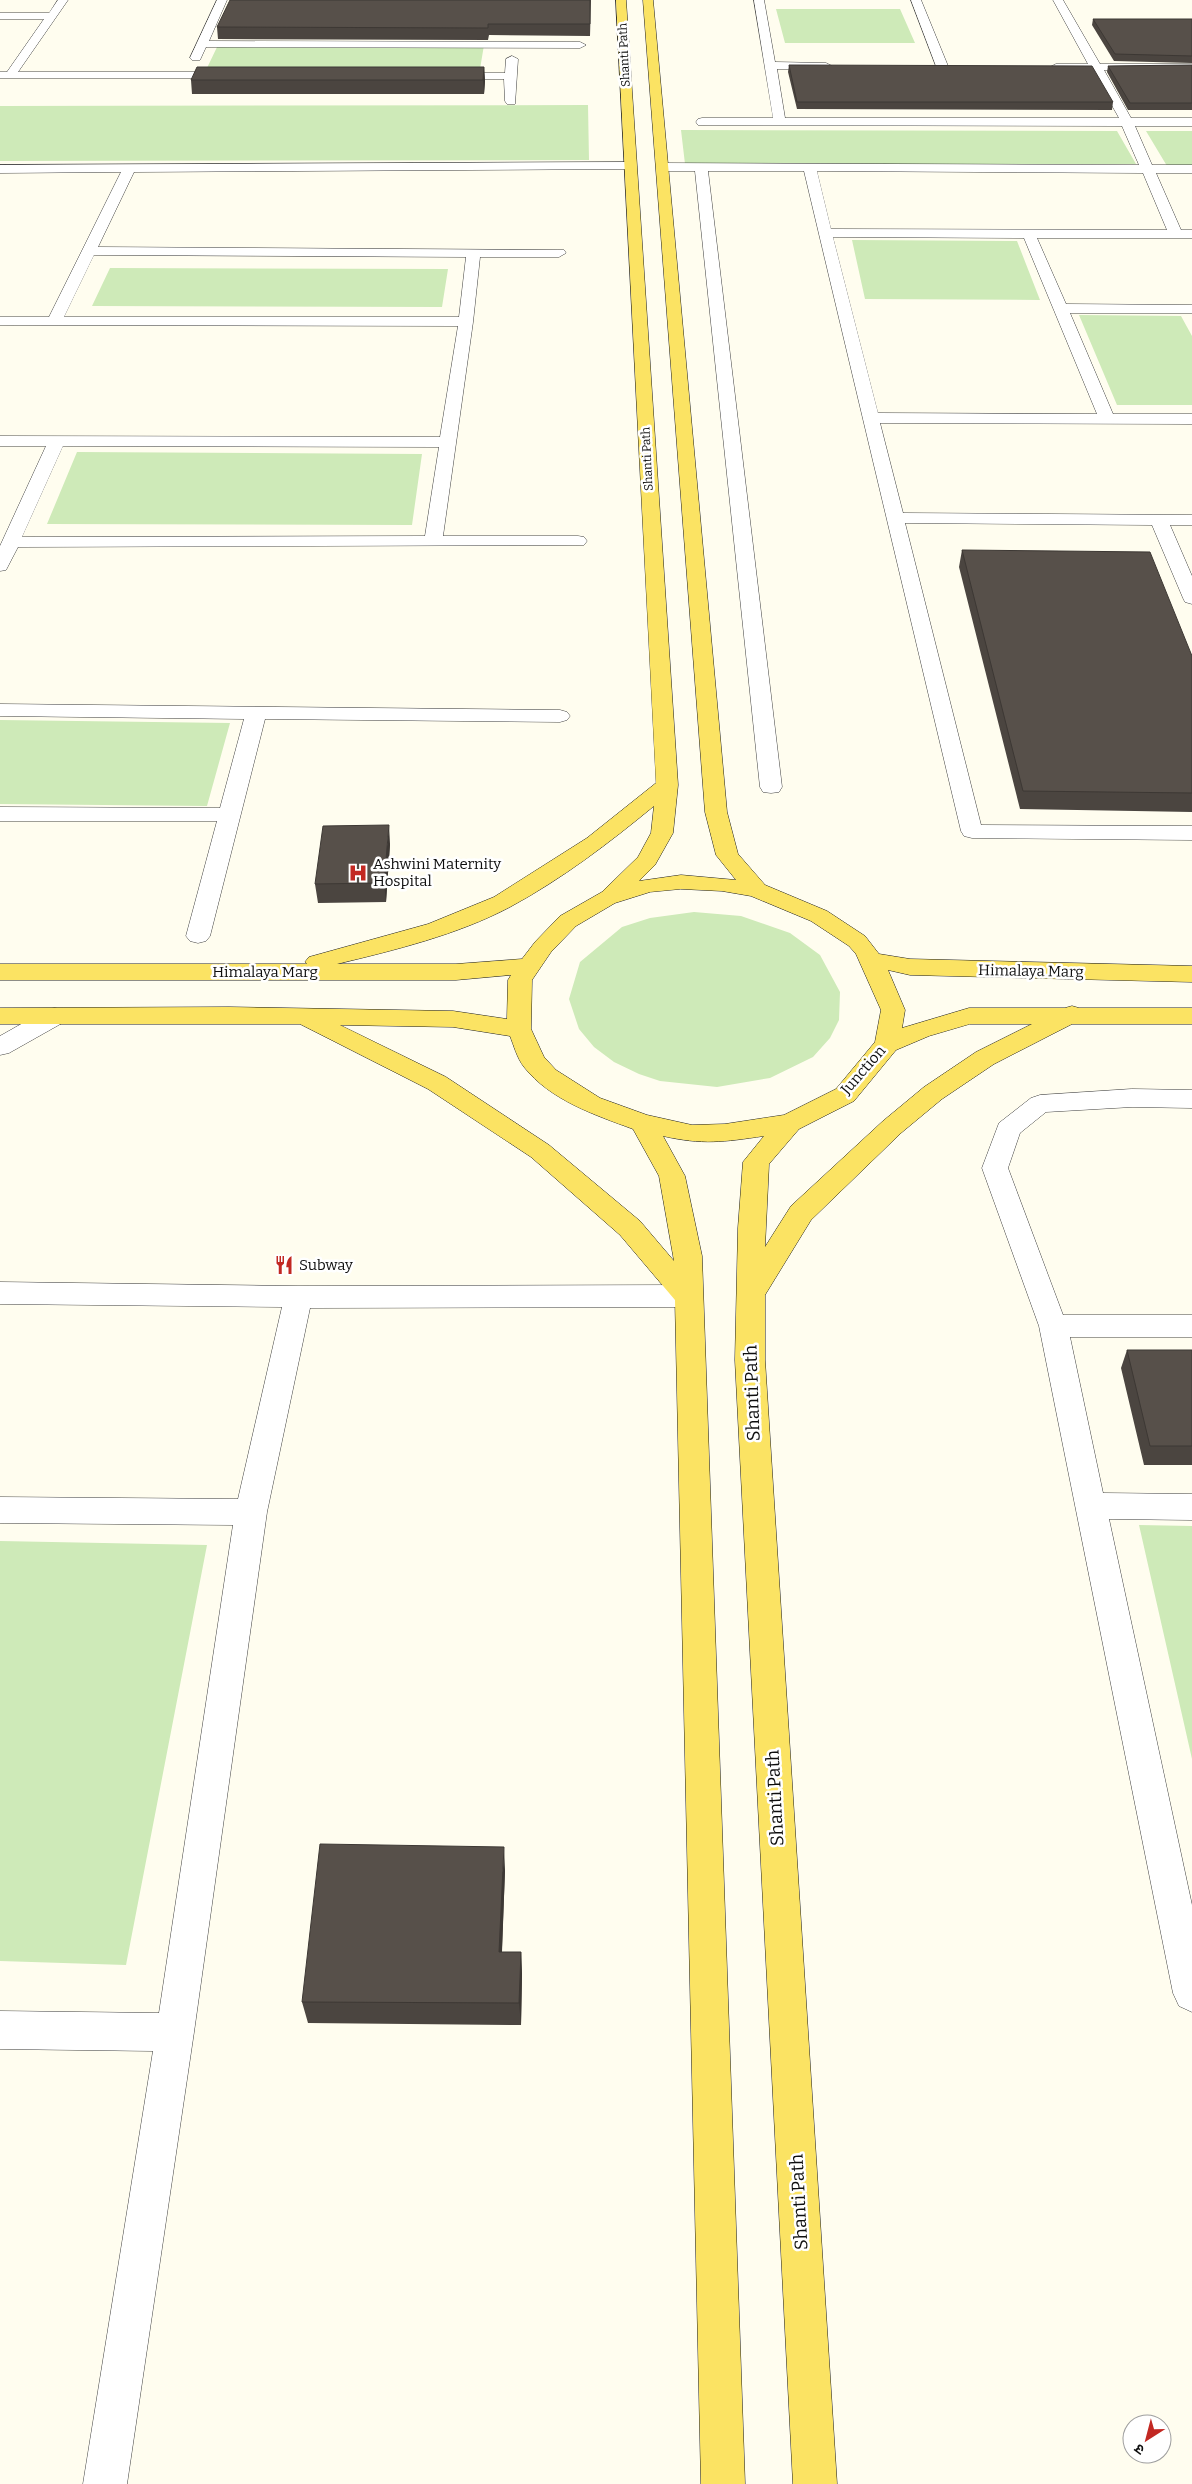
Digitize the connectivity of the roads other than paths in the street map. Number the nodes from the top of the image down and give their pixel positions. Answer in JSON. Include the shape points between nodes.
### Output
{"nodes":[{"id":1,"x":63,"y":0,"type":"edge"},
{"id":2,"x":222,"y":0,"type":"edge"},
{"id":3,"x":621,"y":0,"type":"edge"},
{"id":4,"x":648,"y":0,"type":"edge"},
{"id":5,"x":759,"y":0,"type":"edge"},
{"id":6,"x":916,"y":0,"type":"edge"},
{"id":7,"x":1058,"y":0,"type":"edge"},
{"id":8,"x":0,"y":16,"type":"edge"},
{"id":9,"x":52,"y":16,"type":"junction"},
{"id":10,"x":203,"y":44,"type":"junction"},
{"id":11,"x":515,"y":45,"type":"junction"},
{"id":12,"x":580,"y":45,"type":"edge"},
{"id":13,"x":770,"y":65,"type":"junction"},
{"id":14,"x":837,"y":66,"type":"edge"},
{"id":15,"x":942,"y":66,"type":"edge"},
{"id":16,"x":1048,"y":67,"type":"edge"},
{"id":17,"x":1096,"y":67,"type":"junction"},
{"id":18,"x":1192,"y":67,"type":"edge"},
{"id":19,"x":5,"y":75,"type":"edge"},
{"id":20,"x":188,"y":75,"type":"junction"},
{"id":21,"x":246,"y":75,"type":"edge"},
{"id":22,"x":441,"y":76,"type":"edge"},
{"id":23,"x":510,"y":76,"type":"junction"},
{"id":24,"x":511,"y":101,"type":"dead end"},
{"id":25,"x":702,"y":122,"type":"dead end"},
{"id":26,"x":780,"y":122,"type":"junction"},
{"id":27,"x":1127,"y":122,"type":"junction"},
{"id":28,"x":1192,"y":122,"type":"edge"},
{"id":29,"x":630,"y":166,"type":"junction"},
{"id":30,"x":662,"y":166,"type":"junction"},
{"id":31,"x":701,"y":167,"type":"junction"},
{"id":32,"x":809,"y":167,"type":"junction"},
{"id":33,"x":0,"y":168,"type":"edge"},
{"id":34,"x":130,"y":168,"type":"junction"},
{"id":35,"x":1148,"y":169,"type":"junction"},
{"id":36,"x":1192,"y":169,"type":"edge"},
{"id":37,"x":825,"y":233,"type":"junction"},
{"id":38,"x":1029,"y":234,"type":"junction"},
{"id":39,"x":1176,"y":234,"type":"junction"},
{"id":40,"x":1192,"y":234,"type":"edge"},
{"id":41,"x":89,"y":251,"type":"junction"},
{"id":42,"x":474,"y":252,"type":"junction"},
{"id":43,"x":559,"y":253,"type":"dead end"},
{"id":44,"x":1061,"y":308,"type":"junction"},
{"id":45,"x":1192,"y":309,"type":"edge"},
{"id":46,"x":0,"y":321,"type":"edge"},
{"id":47,"x":54,"y":321,"type":"junction"},
{"id":48,"x":466,"y":322,"type":"junction"},
{"id":49,"x":872,"y":418,"type":"junction"},
{"id":50,"x":1107,"y":419,"type":"junction"},
{"id":51,"x":1192,"y":419,"type":"edge"},
{"id":52,"x":0,"y":441,"type":"edge"},
{"id":53,"x":57,"y":441,"type":"junction"},
{"id":54,"x":447,"y":442,"type":"junction"},
{"id":55,"x":895,"y":518,"type":"junction"},
{"id":56,"x":1159,"y":520,"type":"junction"},
{"id":57,"x":1192,"y":520,"type":"edge"},
{"id":58,"x":578,"y":540,"type":"dead end"},
{"id":59,"x":434,"y":541,"type":"junction"},
{"id":60,"x":11,"y":542,"type":"junction"},
{"id":61,"x":0,"y":566,"type":"edge"},
{"id":62,"x":1192,"y":598,"type":"edge"},
{"id":63,"x":0,"y":710,"type":"edge"},
{"id":64,"x":256,"y":713,"type":"junction"},
{"id":65,"x":560,"y":716,"type":"dead end"},
{"id":66,"x":666,"y":785,"type":"junction"},
{"id":67,"x":771,"y":787,"type":"dead end"},
{"id":68,"x":0,"y":814,"type":"edge"},
{"id":69,"x":227,"y":815,"type":"junction"},
{"id":70,"x":1192,"y":833,"type":"edge"},
{"id":71,"x":757,"y":890,"type":"junction"},
{"id":72,"x":607,"y":898,"type":"junction"},
{"id":73,"x":198,"y":936,"type":"dead end"},
{"id":74,"x":871,"y":960,"type":"junction"},
{"id":75,"x":530,"y":966,"type":"junction"},
{"id":76,"x":0,"y":972,"type":"edge"},
{"id":77,"x":272,"y":973,"type":"junction"},
{"id":78,"x":1192,"y":974,"type":"edge"},
{"id":79,"x":1072,"y":1014,"type":"junction"},
{"id":80,"x":0,"y":1016,"type":"edge"},
{"id":81,"x":55,"y":1016,"type":"junction"},
{"id":82,"x":302,"y":1016,"type":"junction"},
{"id":83,"x":1192,"y":1016,"type":"edge"},
{"id":84,"x":519,"y":1029,"type":"junction"},
{"id":85,"x":886,"y":1044,"type":"junction"},
{"id":86,"x":0,"y":1047,"type":"edge"},
{"id":87,"x":1192,"y":1099,"type":"edge"},
{"id":88,"x":642,"y":1123,"type":"junction"},
{"id":89,"x":790,"y":1123,"type":"junction"},
{"id":90,"x":0,"y":1293,"type":"edge"},
{"id":91,"x":751,"y":1295,"type":"junction"},
{"id":92,"x":688,"y":1296,"type":"junction"},
{"id":93,"x":298,"y":1297,"type":"junction"},
{"id":94,"x":1053,"y":1326,"type":"junction"},
{"id":95,"x":1192,"y":1326,"type":"edge"},
{"id":96,"x":1092,"y":1506,"type":"junction"},
{"id":97,"x":1192,"y":1507,"type":"edge"},
{"id":98,"x":0,"y":1510,"type":"edge"},
{"id":99,"x":251,"y":1512,"type":"junction"},
{"id":100,"x":1192,"y":1993,"type":"edge"},
{"id":101,"x":0,"y":2030,"type":"edge"},
{"id":102,"x":175,"y":2032,"type":"junction"},
{"id":103,"x":105,"y":2484,"type":"edge"},
{"id":104,"x":723,"y":2484,"type":"edge"},
{"id":105,"x":815,"y":2484,"type":"edge"}],
"edges":[{"from":1,"to":9,"type":"street"},
{"from":2,"to":10,"type":"street"},
{"from":3,"to":29,"type":"main road","name":"Shanti Path"},
{"from":4,"to":30,"type":"main road","name":"Shanti Path"},
{"from":5,"to":13,"type":"street"},
{"from":6,"to":15,"type":"street"},
{"from":7,"to":17,"type":"street","via":[[1074,19]]},
{"from":8,"to":9,"type":"street"},
{"from":9,"to":19,"type":"street"},
{"from":10,"to":11,"type":"street"},
{"from":10,"to":20,"type":"street"},
{"from":11,"to":12,"type":"street"},
{"from":11,"to":23,"type":"street"},
{"from":13,"to":14,"type":"street"},
{"from":13,"to":26,"type":"street"},
{"from":16,"to":17,"type":"street"},
{"from":17,"to":18,"type":"street"},
{"from":17,"to":27,"type":"street"},
{"from":19,"to":20,"type":"street"},
{"from":20,"to":21,"type":"street"},
{"from":22,"to":23,"type":"street"},
{"from":23,"to":24,"type":"street"},
{"from":25,"to":26,"type":"street"},
{"from":26,"to":27,"type":"street"},
{"from":27,"to":28,"type":"street"},
{"from":27,"to":35,"type":"street"},
{"from":29,"to":34,"type":"street"},
{"from":29,"to":66,"type":"main road","name":"Shanti Path"},
{"from":30,"to":31,"type":"street"},
{"from":30,"to":71,"type":"main road","name":"Shanti Path","via":[[716,812],[728,855]]},
{"from":31,"to":32,"type":"street"},
{"from":31,"to":67,"type":"street"},
{"from":32,"to":35,"type":"street"},
{"from":32,"to":37,"type":"street"},
{"from":33,"to":34,"type":"street"},
{"from":34,"to":41,"type":"street"},
{"from":35,"to":36,"type":"street"},
{"from":35,"to":39,"type":"street"},
{"from":37,"to":38,"type":"street"},
{"from":37,"to":49,"type":"street"},
{"from":38,"to":39,"type":"street"},
{"from":38,"to":44,"type":"street"},
{"from":39,"to":40,"type":"street"},
{"from":41,"to":42,"type":"street"},
{"from":41,"to":47,"type":"street"},
{"from":42,"to":43,"type":"street"},
{"from":42,"to":48,"type":"street"},
{"from":44,"to":45,"type":"street"},
{"from":44,"to":50,"type":"street"},
{"from":46,"to":47,"type":"street"},
{"from":47,"to":48,"type":"street"},
{"from":48,"to":54,"type":"street"},
{"from":49,"to":50,"type":"street"},
{"from":49,"to":55,"type":"street"},
{"from":50,"to":51,"type":"street"},
{"from":52,"to":53,"type":"street"},
{"from":53,"to":54,"type":"street"},
{"from":53,"to":60,"type":"street"},
{"from":54,"to":59,"type":"street"},
{"from":55,"to":56,"type":"street"},
{"from":55,"to":70,"type":"street","via":[[972,832]]},
{"from":56,"to":57,"type":"street"},
{"from":56,"to":62,"type":"street"},
{"from":58,"to":59,"type":"street"},
{"from":59,"to":60,"type":"street"},
{"from":60,"to":61,"type":"street"},
{"from":63,"to":64,"type":"street"},
{"from":64,"to":65,"type":"street"},
{"from":64,"to":69,"type":"street"},
{"from":66,"to":72,"type":"main road","name":"Shanti Path","via":[[662,833],[647,860]]},
{"from":66,"to":77,"type":"main road","via":[[595,842],[502,902],[409,938]]},
{"from":68,"to":69,"type":"street"},
{"from":69,"to":73,"type":"street"},
{"from":71,"to":72,"type":"main road","name":"Junction","via":[[681,882],[648,886]]},
{"from":71,"to":74,"type":"main road","name":"Junction","via":[[819,916],[857,941]]},
{"from":72,"to":75,"type":"main road","name":"Junction","via":[[568,921]]},
{"from":74,"to":78,"type":"main road","name":"Himalaya Marg","via":[[962,969]]},
{"from":74,"to":85,"type":"main road","name":"Junction","via":[[893,1010]]},
{"from":75,"to":77,"type":"main road","name":"Himalaya Marg","via":[[456,972]]},
{"from":75,"to":84,"type":"main road","name":"Junction","via":[[520,980]]},
{"from":76,"to":77,"type":"main road","name":"Himalaya Marg"},
{"from":79,"to":83,"type":"main road"},
{"from":79,"to":85,"type":"main road","via":[[969,1016]]},
{"from":79,"to":91,"type":"main road","via":[[985,1058],[933,1093],[892,1127],[801,1213]]},
{"from":80,"to":81,"type":"main road"},
{"from":81,"to":82,"type":"main road"},
{"from":81,"to":86,"type":"street"},
{"from":82,"to":84,"type":"main road","via":[[453,1019]]},
{"from":82,"to":92,"type":"main road","via":[[437,1083],[540,1151],[630,1228]]},
{"from":84,"to":88,"type":"main road","name":"Junction","via":[[533,1061],[547,1076],[591,1104]]},
{"from":85,"to":89,"type":"main road","name":"Junction","via":[[845,1095]]},
{"from":87,"to":94,"type":"street","via":[[1132,1098],[1040,1104],[1008,1129],[995,1168]]},
{"from":88,"to":89,"type":"main road","name":"Junction","via":[[692,1134],[752,1130]]},
{"from":88,"to":92,"type":"main road","via":[[672,1176],[688,1256]]},
{"from":89,"to":91,"type":"main road","name":"Shanti Path","via":[[756,1162]]},
{"from":90,"to":93,"type":"street"},
{"from":91,"to":105,"type":"main road","name":"Shanti Path","via":[[750,1370]]},
{"from":92,"to":93,"type":"street"},
{"from":92,"to":104,"type":"main road"},
{"from":93,"to":99,"type":"street"},
{"from":94,"to":95,"type":"street"},
{"from":94,"to":96,"type":"street"},
{"from":96,"to":97,"type":"street"},
{"from":96,"to":100,"type":"street"},
{"from":98,"to":99,"type":"street"},
{"from":99,"to":102,"type":"street"},
{"from":101,"to":102,"type":"street"},
{"from":102,"to":103,"type":"street"}]}
